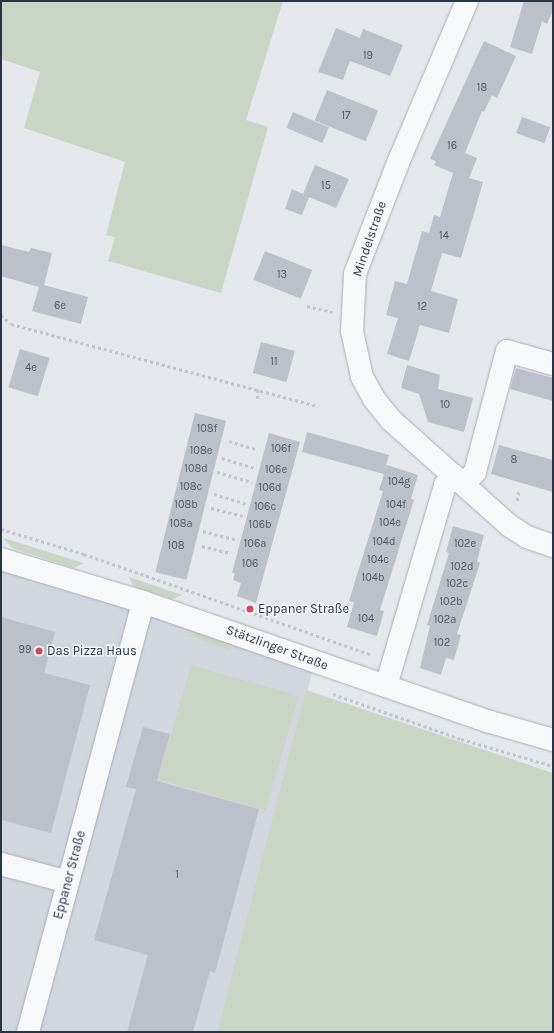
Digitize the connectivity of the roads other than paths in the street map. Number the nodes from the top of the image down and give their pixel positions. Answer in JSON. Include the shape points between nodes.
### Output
{"nodes":[{"id":1,"x":467,"y":1,"type":"edge"},
{"id":2,"x":553,"y":364,"type":"edge"},
{"id":3,"x":459,"y":480,"type":"junction"},
{"id":4,"x":553,"y":546,"type":"edge"},
{"id":5,"x":1,"y":559,"type":"edge"},
{"id":6,"x":143,"y":602,"type":"junction"},
{"id":7,"x":386,"y":686,"type":"junction"},
{"id":8,"x":553,"y":740,"type":"edge"},
{"id":9,"x":1,"y":864,"type":"edge"},
{"id":10,"x":68,"y":882,"type":"junction"},
{"id":11,"x":28,"y":1032,"type":"edge"}],
"edges":[{"from":1,"to":3,"type":"street","name":"Mindelstraße","via":[[398,162],[355,274],[352,331],[362,377],[374,399],[392,421]]},
{"from":2,"to":3,"type":"street","via":[[507,352],[475,472]]},
{"from":3,"to":4,"type":"street","name":"Mindelstraße","via":[[510,526],[527,537]]},
{"from":3,"to":7,"type":"street","via":[[445,485]]},
{"from":5,"to":6,"type":"street","name":"Stätzlinger Straße"},
{"from":6,"to":7,"type":"street","name":"Stätzlinger Straße"},
{"from":6,"to":10,"type":"street","name":"Eppaner Straße"},
{"from":7,"to":8,"type":"street","name":"Stätzlinger Straße","via":[[487,721]]},
{"from":9,"to":10,"type":"street"},
{"from":10,"to":11,"type":"street","name":"Eppaner Straße"}]}
